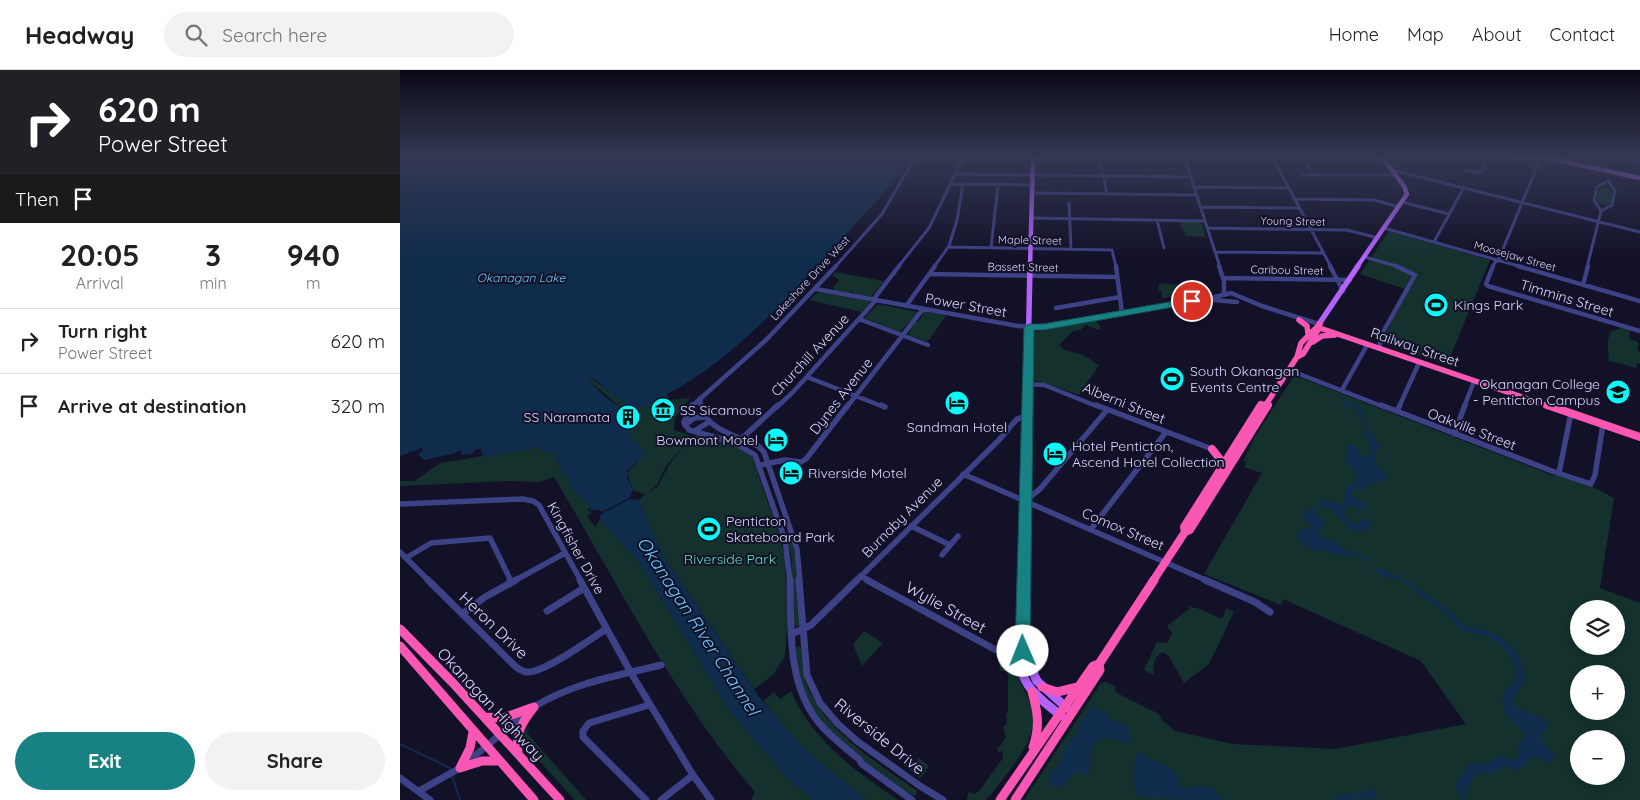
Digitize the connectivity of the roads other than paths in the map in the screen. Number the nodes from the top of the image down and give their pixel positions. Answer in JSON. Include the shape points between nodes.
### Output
{"nodes":[{"id":1,"x":896,"y":190,"type":"edge"},
{"id":2,"x":948,"y":190,"type":"edge"},
{"id":3,"x":962,"y":190,"type":"edge"},
{"id":4,"x":997,"y":190,"type":"edge"},
{"id":5,"x":1106,"y":190,"type":"edge"},
{"id":6,"x":1195,"y":190,"type":"edge"},
{"id":7,"x":1289,"y":190,"type":"edge"},
{"id":8,"x":1407,"y":190,"type":"edge"},
{"id":9,"x":1462,"y":190,"type":"edge"},
{"id":10,"x":1476,"y":190,"type":"edge"},
{"id":11,"x":1527,"y":190,"type":"edge"},
{"id":12,"x":1597,"y":190,"type":"edge"},
{"id":13,"x":1614,"y":190,"type":"edge"},
{"id":14,"x":1032,"y":193,"type":"joint"},
{"id":15,"x":1107,"y":194,"type":"junction"},
{"id":16,"x":1196,"y":195,"type":"junction"},
{"id":17,"x":1294,"y":199,"type":"junction"},
{"id":18,"x":1594,"y":201,"type":"junction"},
{"id":19,"x":1402,"y":202,"type":"junction"},
{"id":20,"x":1522,"y":202,"type":"junction"},
{"id":21,"x":1070,"y":203,"type":"dead end"},
{"id":22,"x":1611,"y":206,"type":"junction"},
{"id":23,"x":1200,"y":207,"type":"junction"},
{"id":24,"x":1399,"y":207,"type":"junction"},
{"id":25,"x":1299,"y":208,"type":"junction"},
{"id":26,"x":1601,"y":211,"type":"junction"},
{"id":27,"x":1449,"y":214,"type":"junction"},
{"id":28,"x":1032,"y":218,"type":"junction"},
{"id":29,"x":1070,"y":219,"type":"junction"},
{"id":30,"x":1157,"y":220,"type":"junction"},
{"id":31,"x":1204,"y":220,"type":"junction"},
{"id":32,"x":1598,"y":222,"type":"junction"},
{"id":33,"x":1207,"y":228,"type":"junction"},
{"id":34,"x":1384,"y":228,"type":"junction"},
{"id":35,"x":1310,"y":230,"type":"junction"},
{"id":36,"x":1640,"y":232,"type":"edge"},
{"id":37,"x":1378,"y":238,"type":"junction"},
{"id":38,"x":1434,"y":242,"type":"junction"},
{"id":39,"x":948,"y":247,"type":"junction"},
{"id":40,"x":991,"y":248,"type":"junction"},
{"id":41,"x":1031,"y":248,"type":"junction"},
{"id":42,"x":1164,"y":248,"type":"dead end"},
{"id":43,"x":1072,"y":249,"type":"junction"},
{"id":44,"x":1215,"y":252,"type":"junction"},
{"id":45,"x":1323,"y":253,"type":"junction"},
{"id":46,"x":1365,"y":257,"type":"junction"},
{"id":47,"x":1498,"y":261,"type":"junction"},
{"id":48,"x":929,"y":274,"type":"junction"},
{"id":49,"x":1030,"y":275,"type":"junction"},
{"id":50,"x":1117,"y":277,"type":"junction"},
{"id":51,"x":1337,"y":279,"type":"junction"},
{"id":52,"x":1224,"y":280,"type":"junction"},
{"id":53,"x":1350,"y":280,"type":"junction"},
{"id":54,"x":1583,"y":285,"type":"junction"},
{"id":55,"x":816,"y":289,"type":"junction"},
{"id":56,"x":1343,"y":291,"type":"junction"},
{"id":57,"x":1223,"y":294,"type":"junction"},
{"id":58,"x":1235,"y":295,"type":"junction"},
{"id":59,"x":1120,"y":297,"type":"junction"},
{"id":60,"x":874,"y":300,"type":"junction"},
{"id":61,"x":1202,"y":300,"type":"junction"},
{"id":62,"x":1223,"y":301,"type":"junction"},
{"id":63,"x":1640,"y":301,"type":"edge"},
{"id":64,"x":1237,"y":302,"type":"junction"},
{"id":65,"x":1260,"y":305,"type":"junction"},
{"id":66,"x":906,"y":306,"type":"junction"},
{"id":67,"x":1056,"y":308,"type":"dead end"},
{"id":68,"x":923,"y":309,"type":"junction"},
{"id":69,"x":1122,"y":313,"type":"junction"},
{"id":70,"x":1285,"y":314,"type":"junction"},
{"id":71,"x":860,"y":319,"type":"junction"},
{"id":72,"x":1299,"y":320,"type":"junction"},
{"id":73,"x":1318,"y":326,"type":"junction"},
{"id":74,"x":1029,"y":327,"type":"junction"},
{"id":75,"x":1640,"y":332,"type":"edge"},
{"id":76,"x":1308,"y":334,"type":"junction"},
{"id":77,"x":902,"y":335,"type":"junction"},
{"id":78,"x":1348,"y":338,"type":"junction"},
{"id":79,"x":928,"y":345,"type":"dead end"},
{"id":80,"x":1308,"y":345,"type":"junction"},
{"id":81,"x":1380,"y":345,"type":"junction"},
{"id":82,"x":1366,"y":347,"type":"dead end"},
{"id":83,"x":1298,"y":357,"type":"junction"},
{"id":84,"x":1418,"y":365,"type":"dead end"},
{"id":85,"x":1289,"y":370,"type":"junction"},
{"id":86,"x":807,"y":376,"type":"junction"},
{"id":87,"x":1028,"y":384,"type":"junction"},
{"id":88,"x":1474,"y":384,"type":"dead end"},
{"id":89,"x":1342,"y":390,"type":"junction"},
{"id":90,"x":1506,"y":390,"type":"junction"},
{"id":91,"x":855,"y":396,"type":"junction"},
{"id":92,"x":700,"y":398,"type":"junction"},
{"id":93,"x":1266,"y":403,"type":"junction"},
{"id":94,"x":886,"y":407,"type":"dead end"},
{"id":95,"x":1107,"y":410,"type":"junction"},
{"id":96,"x":1397,"y":411,"type":"junction"},
{"id":97,"x":1571,"y":413,"type":"junction"},
{"id":98,"x":1027,"y":416,"type":"junction"},
{"id":99,"x":704,"y":417,"type":"junction"},
{"id":100,"x":709,"y":422,"type":"junction"},
{"id":101,"x":1603,"y":424,"type":"junction"},
{"id":102,"x":685,"y":425,"type":"junction"},
{"id":103,"x":693,"y":431,"type":"junction"},
{"id":104,"x":1166,"y":432,"type":"junction"},
{"id":105,"x":1454,"y":434,"type":"junction"},
{"id":106,"x":1640,"y":437,"type":"edge"},
{"id":107,"x":742,"y":439,"type":"junction"},
{"id":108,"x":736,"y":444,"type":"junction"},
{"id":109,"x":1212,"y":449,"type":"junction"},
{"id":110,"x":1228,"y":454,"type":"junction"},
{"id":111,"x":769,"y":463,"type":"junction"},
{"id":112,"x":760,"y":465,"type":"junction"},
{"id":113,"x":1220,"y":468,"type":"junction"},
{"id":114,"x":1559,"y":472,"type":"junction"},
{"id":115,"x":963,"y":474,"type":"junction"},
{"id":116,"x":1218,"y":487,"type":"junction"},
{"id":117,"x":1025,"y":501,"type":"junction"},
{"id":118,"x":400,"y":504,"type":"edge"},
{"id":119,"x":911,"y":526,"type":"junction"},
{"id":120,"x":1091,"y":529,"type":"junction"},
{"id":121,"x":1185,"y":532,"type":"junction"},
{"id":122,"x":958,"y":536,"type":"dead end"},
{"id":123,"x":950,"y":545,"type":"junction"},
{"id":124,"x":400,"y":552,"type":"edge"},
{"id":125,"x":565,"y":553,"type":"junction"},
{"id":126,"x":942,"y":555,"type":"dead end"},
{"id":127,"x":406,"y":558,"type":"junction"},
{"id":128,"x":1166,"y":562,"type":"junction"},
{"id":129,"x":860,"y":576,"type":"junction"},
{"id":130,"x":510,"y":582,"type":"junction"},
{"id":131,"x":584,"y":588,"type":"junction"},
{"id":132,"x":547,"y":611,"type":"dead end"},
{"id":133,"x":1270,"y":612,"type":"dead end"},
{"id":134,"x":462,"y":614,"type":"junction"},
{"id":135,"x":400,"y":629,"type":"edge"},
{"id":136,"x":606,"y":629,"type":"junction"},
{"id":137,"x":803,"y":630,"type":"junction"},
{"id":138,"x":792,"y":634,"type":"junction"},
{"id":139,"x":400,"y":646,"type":"edge"},
{"id":140,"x":1023,"y":651,"type":"junction"},
{"id":141,"x":1099,"y":664,"type":"junction"},
{"id":142,"x":661,"y":665,"type":"dead end"},
{"id":143,"x":631,"y":673,"type":"junction"},
{"id":144,"x":1078,"y":687,"type":"junction"},
{"id":145,"x":1037,"y":689,"type":"junction"},
{"id":146,"x":649,"y":705,"type":"junction"},
{"id":147,"x":534,"y":707,"type":"junction"},
{"id":148,"x":1066,"y":714,"type":"junction"},
{"id":149,"x":484,"y":717,"type":"junction"},
{"id":150,"x":473,"y":732,"type":"junction"},
{"id":151,"x":500,"y":734,"type":"junction"},
{"id":152,"x":485,"y":747,"type":"junction"},
{"id":153,"x":519,"y":754,"type":"junction"},
{"id":154,"x":1029,"y":758,"type":"junction"},
{"id":155,"x":499,"y":762,"type":"junction"},
{"id":156,"x":460,"y":768,"type":"junction"},
{"id":157,"x":693,"y":775,"type":"junction"},
{"id":158,"x":400,"y":778,"type":"edge"},
{"id":159,"x":419,"y":791,"type":"junction"},
{"id":160,"x":430,"y":800,"type":"edge"},
{"id":161,"x":534,"y":800,"type":"edge"},
{"id":162,"x":560,"y":800,"type":"edge"},
{"id":163,"x":646,"y":800,"type":"edge"},
{"id":164,"x":661,"y":800,"type":"edge"},
{"id":165,"x":711,"y":800,"type":"edge"},
{"id":166,"x":912,"y":800,"type":"edge"},
{"id":167,"x":943,"y":800,"type":"edge"},
{"id":168,"x":1000,"y":800,"type":"edge"},
{"id":169,"x":1015,"y":800,"type":"edge"}],
"edges":[{"from":1,"to":55,"type":"street","name":"Lakeshore Drive West","via":[[882,214]]},
{"from":2,"to":60,"type":"street","name":"Churchill Avenue","via":[[929,228]]},
{"from":3,"to":39,"type":"street"},
{"from":4,"to":40,"type":"street"},
{"from":5,"to":15,"type":"street"},
{"from":6,"to":16,"type":"street"},
{"from":7,"to":17,"type":"street"},
{"from":8,"to":19,"type":"main road"},
{"from":9,"to":27,"type":"street"},
{"from":10,"to":20,"type":"street"},
{"from":11,"to":20,"type":"street"},
{"from":12,"to":18,"type":"street"},
{"from":13,"to":22,"type":"street"},
{"from":14,"to":15,"type":"street"},
{"from":14,"to":28,"type":"main road"},
{"from":15,"to":16,"type":"street"},
{"from":16,"to":23,"type":"street"},
{"from":17,"to":24,"type":"street","via":[[1374,200]]},
{"from":17,"to":25,"type":"street"},
{"from":18,"to":22,"type":"street"},
{"from":18,"to":26,"type":"street"},
{"from":19,"to":24,"type":"main road"},
{"from":19,"to":27,"type":"street"},
{"from":20,"to":32,"type":"street"},
{"from":20,"to":47,"type":"street"},
{"from":21,"to":29,"type":"street"},
{"from":22,"to":26,"type":"street"},
{"from":23,"to":25,"type":"street"},
{"from":23,"to":31,"type":"street"},
{"from":24,"to":34,"type":"main road"},
{"from":25,"to":35,"type":"street"},
{"from":26,"to":32,"type":"street"},
{"from":27,"to":38,"type":"street"},
{"from":28,"to":29,"type":"street"},
{"from":28,"to":41,"type":"main road"},
{"from":29,"to":30,"type":"street"},
{"from":29,"to":43,"type":"street"},
{"from":30,"to":31,"type":"street"},
{"from":30,"to":42,"type":"street"},
{"from":31,"to":33,"type":"street"},
{"from":32,"to":36,"type":"street"},
{"from":32,"to":54,"type":"street"},
{"from":33,"to":35,"type":"street","name":"Young Street"},
{"from":33,"to":44,"type":"street"},
{"from":34,"to":37,"type":"main road"},
{"from":34,"to":38,"type":"street","name":"Moosejaw Street"},
{"from":35,"to":37,"type":"street","name":"Young Street","via":[[1347,230]]},
{"from":35,"to":45,"type":"street"},
{"from":37,"to":46,"type":"main road"},
{"from":38,"to":47,"type":"street","name":"Moosejaw Street"},
{"from":39,"to":40,"type":"street","name":"Maple Street"},
{"from":39,"to":48,"type":"street"},
{"from":40,"to":41,"type":"street","name":"Maple Street"},
{"from":41,"to":43,"type":"street","name":"Maple Street"},
{"from":41,"to":49,"type":"main road"},
{"from":43,"to":50,"type":"street","name":"Maple Street","via":[[1112,250]]},
{"from":44,"to":45,"type":"street"},
{"from":44,"to":52,"type":"street"},
{"from":45,"to":51,"type":"street"},
{"from":46,"to":53,"type":"main road"},
{"from":46,"to":81,"type":"street","via":[[1415,274],[1382,334]]},
{"from":47,"to":54,"type":"street","name":"Moosejaw Street"},
{"from":47,"to":75,"type":"street","name":"Timmins Street","via":[[1486,281],[1488,286]]},
{"from":48,"to":49,"type":"street","name":"Bassett Street"},
{"from":48,"to":66,"type":"street"},
{"from":49,"to":50,"type":"street","name":"Bassett Street"},
{"from":49,"to":74,"type":"main road"},
{"from":50,"to":59,"type":"street"},
{"from":51,"to":52,"type":"street","name":"Caribou Street"},
{"from":51,"to":53,"type":"street","name":"Caribou Street"},
{"from":51,"to":56,"type":"street"},
{"from":52,"to":57,"type":"street"},
{"from":52,"to":58,"type":"street"},
{"from":53,"to":56,"type":"main road"},
{"from":54,"to":63,"type":"street","name":"Moosejaw Street"},
{"from":55,"to":60,"type":"street","name":"Power Street"},
{"from":55,"to":92,"type":"street","name":"Lakeshore Drive West"},
{"from":56,"to":73,"type":"main road"},
{"from":57,"to":58,"type":"street","name":"Power Street"},
{"from":57,"to":61,"type":"street","name":"Power Street"},
{"from":57,"to":62,"type":"street"},
{"from":58,"to":64,"type":"street","via":[[1239,298]]},
{"from":58,"to":65,"type":"street","name":"Power Street"},
{"from":59,"to":67,"type":"street"},
{"from":59,"to":69,"type":"street"},
{"from":60,"to":66,"type":"street","name":"Power Street"},
{"from":60,"to":71,"type":"street","name":"Churchill Avenue"},
{"from":61,"to":62,"type":"street","name":"Power Street"},
{"from":61,"to":69,"type":"street","name":"Power Street"},
{"from":62,"to":64,"type":"street","name":"Power Street"},
{"from":64,"to":65,"type":"street","name":"Power Street"},
{"from":65,"to":70,"type":"street"},
{"from":66,"to":68,"type":"street","name":"Power Street"},
{"from":68,"to":74,"type":"street","name":"Power Street"},
{"from":68,"to":77,"type":"street","name":"Dynes Avenue"},
{"from":69,"to":74,"type":"street","name":"Power Street"},
{"from":70,"to":72,"type":"street"},
{"from":70,"to":73,"type":"street"},
{"from":71,"to":77,"type":"street"},
{"from":71,"to":86,"type":"street","name":"Churchill Avenue"},
{"from":72,"to":73,"type":"street"},
{"from":72,"to":76,"type":"highway","via":[[1307,326]]},
{"from":73,"to":76,"type":"highway"},
{"from":73,"to":78,"type":"highway","name":"Railway Street"},
{"from":73,"to":80,"type":"highway"},
{"from":73,"to":81,"type":"highway","name":"Railway Street"},
{"from":74,"to":87,"type":"main road"},
{"from":76,"to":83,"type":"highway","via":[[1297,352]]},
{"from":77,"to":79,"type":"street"},
{"from":77,"to":91,"type":"street","name":"Dynes Avenue"},
{"from":78,"to":80,"type":"highway","via":[[1322,336]]},
{"from":78,"to":90,"type":"highway","name":"Railway Street"},
{"from":80,"to":83,"type":"highway"},
{"from":81,"to":90,"type":"highway","name":"Railway Street","via":[[1497,384]]},
{"from":82,"to":89,"type":"street"},
{"from":83,"to":85,"type":"highway"},
{"from":84,"to":96,"type":"street"},
{"from":85,"to":89,"type":"street","name":"Oakville Street"},
{"from":85,"to":93,"type":"highway"},
{"from":86,"to":91,"type":"street"},
{"from":86,"to":107,"type":"street","name":"Churchill Avenue"},
{"from":87,"to":95,"type":"street","name":"Alberni Street","via":[[1049,386]]},
{"from":87,"to":98,"type":"main road"},
{"from":88,"to":105,"type":"street"},
{"from":89,"to":96,"type":"street","name":"Oakville Street"},
{"from":90,"to":97,"type":"highway","name":"Railway Street"},
{"from":91,"to":94,"type":"street"},
{"from":91,"to":111,"type":"street","name":"Dynes Avenue","via":[[804,462],[785,459]]},
{"from":92,"to":99,"type":"street"},
{"from":92,"to":102,"type":"street","name":"Lakeshore Drive West","via":[[686,415]]},
{"from":93,"to":110,"type":"highway"},
{"from":93,"to":116,"type":"highway","via":[[1268,406]]},
{"from":95,"to":104,"type":"street","name":"Alberni Street"},
{"from":95,"to":117,"type":"street","via":[[1040,489]]},
{"from":96,"to":105,"type":"street","name":"Oakville Street"},
{"from":97,"to":101,"type":"highway","name":"Railway Street"},
{"from":97,"to":114,"type":"street"},
{"from":98,"to":115,"type":"street","name":"Burnaby Avenue","via":[[1017,419]]},
{"from":98,"to":117,"type":"main road"},
{"from":99,"to":100,"type":"street"},
{"from":99,"to":102,"type":"street","via":[[694,418]]},
{"from":100,"to":103,"type":"street"},
{"from":100,"to":107,"type":"street","name":"Riverside Drive"},
{"from":101,"to":106,"type":"highway","name":"Railway Street"},
{"from":101,"to":114,"type":"street","name":"Oakville Street","via":[[1595,475],[1590,484]]},
{"from":102,"to":103,"type":"street"},
{"from":103,"to":108,"type":"street","name":"Riverside Drive"},
{"from":104,"to":109,"type":"street","name":"Alberni Street"},
{"from":104,"to":120,"type":"street"},
{"from":105,"to":114,"type":"street","name":"Oakville Street"},
{"from":107,"to":108,"type":"street","name":"Churchill Avenue"},
{"from":107,"to":111,"type":"street","name":"Riverside Drive","via":[[761,448]]},
{"from":108,"to":112,"type":"street","name":"Riverside Drive","via":[[753,452]]},
{"from":109,"to":110,"type":"highway"},
{"from":109,"to":113,"type":"highway","via":[[1220,459]]},
{"from":110,"to":113,"type":"highway"},
{"from":110,"to":116,"type":"highway","via":[[1230,460],[1217,482]]},
{"from":111,"to":112,"type":"street","name":"Dynes Avenue"},
{"from":111,"to":137,"type":"street","name":"Riverside Drive","via":[[797,549]]},
{"from":112,"to":138,"type":"street","name":"Riverside Drive","via":[[790,558]]},
{"from":113,"to":121,"type":"highway","via":[[1184,527]]},
{"from":115,"to":117,"type":"street","name":"Comox Street"},
{"from":115,"to":119,"type":"street","name":"Burnaby Avenue"},
{"from":116,"to":121,"type":"highway","via":[[1190,530]]},
{"from":117,"to":120,"type":"street","name":"Comox Street"},
{"from":117,"to":140,"type":"main road"},
{"from":118,"to":125,"type":"street","name":"Kingfisher Drive","via":[[533,501],[539,505]]},
{"from":119,"to":123,"type":"street"},
{"from":119,"to":129,"type":"street","name":"Burnaby Avenue"},
{"from":120,"to":128,"type":"street","name":"Comox Street"},
{"from":121,"to":128,"type":"highway"},
{"from":122,"to":123,"type":"street"},
{"from":123,"to":126,"type":"street"},
{"from":124,"to":127,"type":"street","name":"Heron Drive"},
{"from":125,"to":130,"type":"street"},
{"from":125,"to":131,"type":"street","name":"Kingfisher Drive"},
{"from":127,"to":130,"type":"street","via":[[431,543],[490,538]]},
{"from":127,"to":134,"type":"street","name":"Heron Drive"},
{"from":128,"to":133,"type":"street","name":"Comox Street","via":[[1255,602]]},
{"from":128,"to":141,"type":"highway"},
{"from":129,"to":137,"type":"street","name":"Burnaby Avenue","via":[[812,625]]},
{"from":129,"to":140,"type":"street","name":"Wylie Street","via":[[994,649]]},
{"from":130,"to":134,"type":"street"},
{"from":131,"to":132,"type":"street"},
{"from":131,"to":136,"type":"street","name":"Kingfisher Drive"},
{"from":134,"to":136,"type":"street","name":"Heron Drive","via":[[523,672],[544,667]]},
{"from":135,"to":149,"type":"highway","name":"Okanagan Highway"},
{"from":136,"to":143,"type":"street","name":"Kingfisher Drive"},
{"from":137,"to":138,"type":"street","name":"Burnaby Avenue"},
{"from":137,"to":167,"type":"street","name":"Riverside Drive","via":[[807,675],[822,706],[837,723],[876,755]]},
{"from":138,"to":166,"type":"street","name":"Riverside Drive","via":[[799,686],[815,718],[862,764]]},
{"from":139,"to":150,"type":"highway","name":"Okanagan Highway"},
{"from":140,"to":145,"type":"main road","via":[[1022,673]]},
{"from":141,"to":144,"type":"highway","via":[[1093,666]]},
{"from":141,"to":148,"type":"highway","via":[[1100,670]]},
{"from":142,"to":143,"type":"street"},
{"from":143,"to":146,"type":"street","name":"Kingfisher Drive"},
{"from":143,"to":147,"type":"street","via":[[571,689]]},
{"from":144,"to":145,"type":"highway","via":[[1057,692]]},
{"from":144,"to":148,"type":"highway"},
{"from":145,"to":148,"type":"main road"},
{"from":145,"to":154,"type":"highway","via":[[1039,728]]},
{"from":146,"to":157,"type":"street","name":"Kingfisher Drive"},
{"from":146,"to":163,"type":"street","via":[[589,724],[583,731],[583,737]]},
{"from":147,"to":149,"type":"highway","via":[[506,720]]},
{"from":147,"to":151,"type":"street"},
{"from":147,"to":153,"type":"highway","via":[[516,732]]},
{"from":148,"to":154,"type":"highway"},
{"from":148,"to":169,"type":"highway"},
{"from":149,"to":151,"type":"highway","name":"Okanagan Highway"},
{"from":150,"to":152,"type":"highway","name":"Okanagan Highway"},
{"from":150,"to":156,"type":"highway","via":[[470,748]]},
{"from":151,"to":152,"type":"street"},
{"from":151,"to":153,"type":"highway","name":"Okanagan Highway"},
{"from":152,"to":155,"type":"highway","name":"Okanagan Highway"},
{"from":152,"to":156,"type":"street"},
{"from":153,"to":162,"type":"highway","name":"Okanagan Highway"},
{"from":154,"to":168,"type":"highway"},
{"from":155,"to":156,"type":"highway","via":[[482,761]]},
{"from":155,"to":161,"type":"highway","name":"Okanagan Highway"},
{"from":156,"to":159,"type":"street"},
{"from":157,"to":164,"type":"street"},
{"from":157,"to":165,"type":"street","name":"Kingfisher Drive"},
{"from":158,"to":159,"type":"street"},
{"from":159,"to":160,"type":"street"}]}
